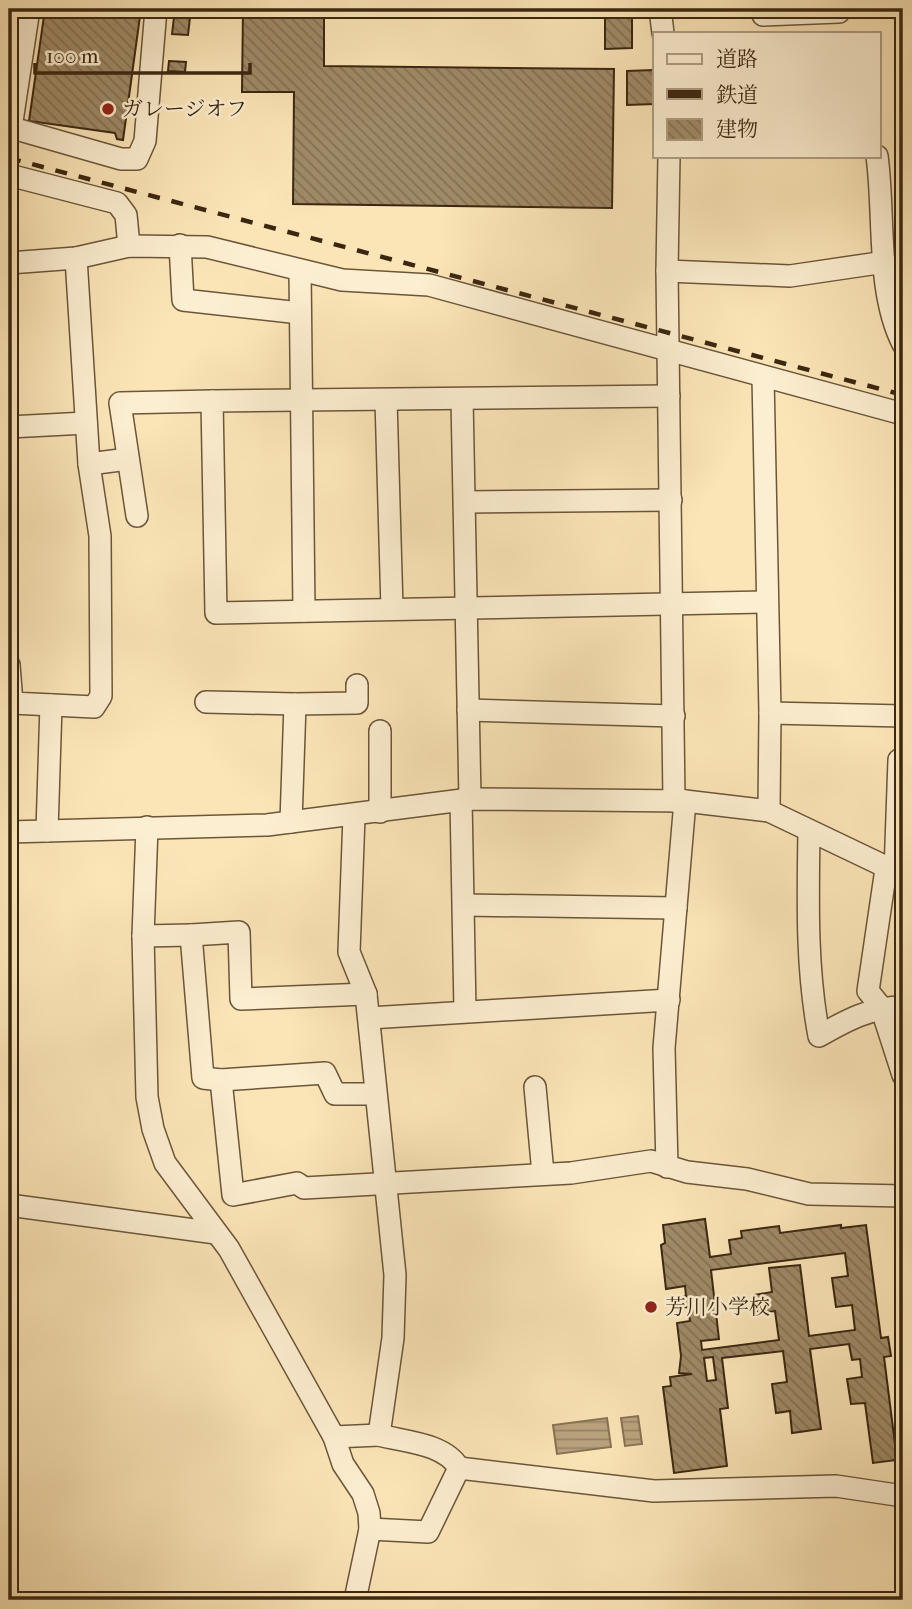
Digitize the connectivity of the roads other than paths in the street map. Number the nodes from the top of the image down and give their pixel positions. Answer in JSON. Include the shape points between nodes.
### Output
{"nodes":[{"id":1,"x":29,"y":9,"type":"edge"},
{"id":2,"x":156,"y":9,"type":"edge"},
{"id":3,"x":660,"y":9,"type":"edge"},
{"id":4,"x":844,"y":18,"type":"edge"},
{"id":5,"x":763,"y":19,"type":"edge"},
{"id":6,"x":663,"y":32,"type":"edge"},
{"id":7,"x":10,"y":128,"type":"edge"},
{"id":8,"x":669,"y":158,"type":"edge"},
{"id":9,"x":878,"y":158,"type":"edge"},
{"id":10,"x":9,"y":175,"type":"edge"},
{"id":11,"x":893,"y":219,"type":"edge"},
{"id":12,"x":180,"y":245,"type":"junction"},
{"id":13,"x":129,"y":246,"type":"junction"},
{"id":14,"x":76,"y":258,"type":"junction"},
{"id":15,"x":885,"y":262,"type":"junction"},
{"id":16,"x":9,"y":263,"type":"edge"},
{"id":17,"x":300,"y":271,"type":"junction"},
{"id":18,"x":667,"y":271,"type":"junction"},
{"id":19,"x":896,"y":293,"type":"edge"},
{"id":20,"x":300,"y":313,"type":"junction"},
{"id":21,"x":903,"y":344,"type":"edge"},
{"id":22,"x":668,"y":352,"type":"junction"},
{"id":23,"x":763,"y":377,"type":"junction"},
{"id":24,"x":668,"y":396,"type":"junction"},
{"id":25,"x":463,"y":399,"type":"junction"},
{"id":26,"x":300,"y":400,"type":"junction"},
{"id":27,"x":386,"y":400,"type":"junction"},
{"id":28,"x":212,"y":401,"type":"junction"},
{"id":29,"x":903,"y":414,"type":"edge"},
{"id":30,"x":86,"y":423,"type":"junction"},
{"id":31,"x":9,"y":427,"type":"edge"},
{"id":32,"x":128,"y":458,"type":"junction"},
{"id":33,"x":89,"y":464,"type":"junction"},
{"id":34,"x":671,"y":500,"type":"junction"},
{"id":35,"x":465,"y":502,"type":"junction"},
{"id":36,"x":137,"y":516,"type":"dead end"},
{"id":37,"x":767,"y":602,"type":"junction"},
{"id":38,"x":672,"y":603,"type":"junction"},
{"id":39,"x":465,"y":607,"type":"junction"},
{"id":40,"x":392,"y":609,"type":"junction"},
{"id":41,"x":304,"y":611,"type":"junction"},
{"id":42,"x":9,"y":665,"type":"edge"},
{"id":43,"x":357,"y":685,"type":"dead end"},
{"id":44,"x":206,"y":702,"type":"dead end"},
{"id":45,"x":295,"y":704,"type":"junction"},
{"id":46,"x":51,"y":705,"type":"junction"},
{"id":47,"x":468,"y":710,"type":"junction"},
{"id":48,"x":770,"y":713,"type":"junction"},
{"id":49,"x":674,"y":716,"type":"junction"},
{"id":50,"x":903,"y":716,"type":"edge"},
{"id":51,"x":380,"y":731,"type":"dead end"},
{"id":52,"x":900,"y":775,"type":"edge"},
{"id":53,"x":465,"y":799,"type":"junction"},
{"id":54,"x":679,"y":801,"type":"junction"},
{"id":55,"x":769,"y":811,"type":"junction"},
{"id":56,"x":380,"y":812,"type":"junction"},
{"id":57,"x":354,"y":816,"type":"junction"},
{"id":58,"x":291,"y":822,"type":"junction"},
{"id":59,"x":147,"y":827,"type":"junction"},
{"id":60,"x":47,"y":831,"type":"junction"},
{"id":61,"x":809,"y":831,"type":"junction"},
{"id":62,"x":9,"y":832,"type":"edge"},
{"id":63,"x":895,"y":872,"type":"edge"},
{"id":64,"x":464,"y":905,"type":"junction"},
{"id":65,"x":676,"y":908,"type":"junction"},
{"id":66,"x":191,"y":935,"type":"junction"},
{"id":67,"x":143,"y":936,"type":"junction"},
{"id":68,"x":366,"y":994,"type":"junction"},
{"id":69,"x":669,"y":1000,"type":"junction"},
{"id":70,"x":881,"y":1007,"type":"junction"},
{"id":71,"x":903,"y":1007,"type":"edge"},
{"id":72,"x":465,"y":1011,"type":"junction"},
{"id":73,"x":369,"y":1018,"type":"junction"},
{"id":74,"x":903,"y":1075,"type":"edge"},
{"id":75,"x":221,"y":1080,"type":"junction"},
{"id":76,"x":535,"y":1087,"type":"dead end"},
{"id":77,"x":375,"y":1094,"type":"junction"},
{"id":78,"x":667,"y":1167,"type":"junction"},
{"id":79,"x":543,"y":1174,"type":"junction"},
{"id":80,"x":386,"y":1182,"type":"junction"},
{"id":81,"x":903,"y":1196,"type":"edge"},
{"id":82,"x":9,"y":1205,"type":"edge"},
{"id":83,"x":216,"y":1233,"type":"junction"},
{"id":84,"x":379,"y":1435,"type":"junction"},
{"id":85,"x":334,"y":1437,"type":"junction"},
{"id":86,"x":459,"y":1468,"type":"junction"},
{"id":87,"x":903,"y":1496,"type":"edge"},
{"id":88,"x":370,"y":1529,"type":"junction"},
{"id":89,"x":355,"y":1600,"type":"edge"}],
"edges":[{"from":1,"to":7,"type":"street"},
{"from":2,"to":7,"type":"street","via":[[145,141],[137,159],[121,159]]},
{"from":3,"to":6,"type":"street"},
{"from":4,"to":5,"type":"street"},
{"from":8,"to":18,"type":"street"},
{"from":9,"to":11,"type":"street"},
{"from":10,"to":13,"type":"street","via":[[117,203],[126,215]]},
{"from":11,"to":15,"type":"street"},
{"from":12,"to":13,"type":"street"},
{"from":12,"to":17,"type":"street","via":[[207,247]]},
{"from":12,"to":20,"type":"street","via":[[183,300]]},
{"from":13,"to":14,"type":"street"},
{"from":14,"to":16,"type":"street"},
{"from":14,"to":30,"type":"street"},
{"from":15,"to":18,"type":"street","via":[[790,276]]},
{"from":15,"to":19,"type":"street"},
{"from":17,"to":20,"type":"street"},
{"from":17,"to":22,"type":"street","via":[[342,280],[429,285],[546,314]]},
{"from":18,"to":22,"type":"street"},
{"from":19,"to":21,"type":"street","via":[[897,332]]},
{"from":20,"to":26,"type":"street"},
{"from":22,"to":23,"type":"street"},
{"from":22,"to":24,"type":"street"},
{"from":23,"to":29,"type":"street"},
{"from":23,"to":37,"type":"street"},
{"from":24,"to":25,"type":"street"},
{"from":24,"to":34,"type":"street"},
{"from":25,"to":27,"type":"street"},
{"from":25,"to":35,"type":"street"},
{"from":26,"to":27,"type":"street"},
{"from":26,"to":28,"type":"street"},
{"from":26,"to":41,"type":"street"},
{"from":27,"to":40,"type":"street"},
{"from":28,"to":32,"type":"street","via":[[120,403]]},
{"from":28,"to":41,"type":"street","via":[[216,613]]},
{"from":30,"to":31,"type":"street"},
{"from":30,"to":33,"type":"street"},
{"from":32,"to":33,"type":"street"},
{"from":32,"to":36,"type":"street"},
{"from":33,"to":46,"type":"street","via":[[100,536],[101,696],[94,707]]},
{"from":34,"to":35,"type":"street"},
{"from":34,"to":38,"type":"street"},
{"from":35,"to":39,"type":"street"},
{"from":37,"to":38,"type":"street"},
{"from":37,"to":48,"type":"street"},
{"from":38,"to":39,"type":"street"},
{"from":38,"to":49,"type":"street"},
{"from":39,"to":40,"type":"street"},
{"from":39,"to":47,"type":"street"},
{"from":40,"to":41,"type":"street"},
{"from":42,"to":46,"type":"street","via":[[12,703]]},
{"from":43,"to":45,"type":"street","via":[[358,703]]},
{"from":44,"to":45,"type":"street"},
{"from":45,"to":58,"type":"street"},
{"from":46,"to":60,"type":"street"},
{"from":47,"to":49,"type":"street"},
{"from":47,"to":53,"type":"street"},
{"from":48,"to":50,"type":"street"},
{"from":48,"to":55,"type":"street"},
{"from":49,"to":54,"type":"street"},
{"from":51,"to":56,"type":"street"},
{"from":52,"to":63,"type":"street"},
{"from":53,"to":54,"type":"street"},
{"from":53,"to":56,"type":"street"},
{"from":53,"to":64,"type":"street"},
{"from":54,"to":55,"type":"street"},
{"from":54,"to":65,"type":"street"},
{"from":55,"to":61,"type":"street"},
{"from":56,"to":57,"type":"street"},
{"from":57,"to":58,"type":"street"},
{"from":57,"to":68,"type":"street","via":[[349,952]]},
{"from":58,"to":59,"type":"street"},
{"from":59,"to":60,"type":"street"},
{"from":59,"to":67,"type":"street"},
{"from":60,"to":62,"type":"street"},
{"from":61,"to":63,"type":"street"},
{"from":61,"to":70,"type":"street","via":[[807,929],[819,1036]]},
{"from":63,"to":70,"type":"street","via":[[868,991]]},
{"from":64,"to":65,"type":"street"},
{"from":64,"to":72,"type":"street"},
{"from":65,"to":69,"type":"street"},
{"from":66,"to":67,"type":"street"},
{"from":66,"to":68,"type":"street","via":[[239,932],[241,999]]},
{"from":66,"to":75,"type":"street","via":[[203,1078]]},
{"from":67,"to":83,"type":"street","via":[[147,1097],[153,1129],[166,1163]]},
{"from":68,"to":73,"type":"street"},
{"from":69,"to":72,"type":"street"},
{"from":69,"to":78,"type":"street","via":[[664,1048]]},
{"from":70,"to":71,"type":"street"},
{"from":70,"to":74,"type":"street"},
{"from":72,"to":73,"type":"street"},
{"from":73,"to":77,"type":"street"},
{"from":75,"to":77,"type":"street","via":[[325,1073],[335,1094]]},
{"from":75,"to":80,"type":"street","via":[[233,1195],[297,1183],[304,1188]]},
{"from":76,"to":79,"type":"street"},
{"from":77,"to":80,"type":"street"},
{"from":78,"to":79,"type":"street","via":[[651,1161]]},
{"from":78,"to":81,"type":"street","via":[[809,1194]]},
{"from":79,"to":80,"type":"street"},
{"from":80,"to":84,"type":"street","via":[[395,1275],[393,1338]]},
{"from":82,"to":83,"type":"street"},
{"from":83,"to":85,"type":"street"},
{"from":84,"to":85,"type":"street"},
{"from":84,"to":86,"type":"street","via":[[436,1449],[453,1457]]},
{"from":85,"to":88,"type":"street","via":[[343,1464],[363,1494]]},
{"from":86,"to":87,"type":"street","via":[[654,1491],[836,1486]]},
{"from":86,"to":88,"type":"street","via":[[428,1532]]},
{"from":88,"to":89,"type":"street"}]}
